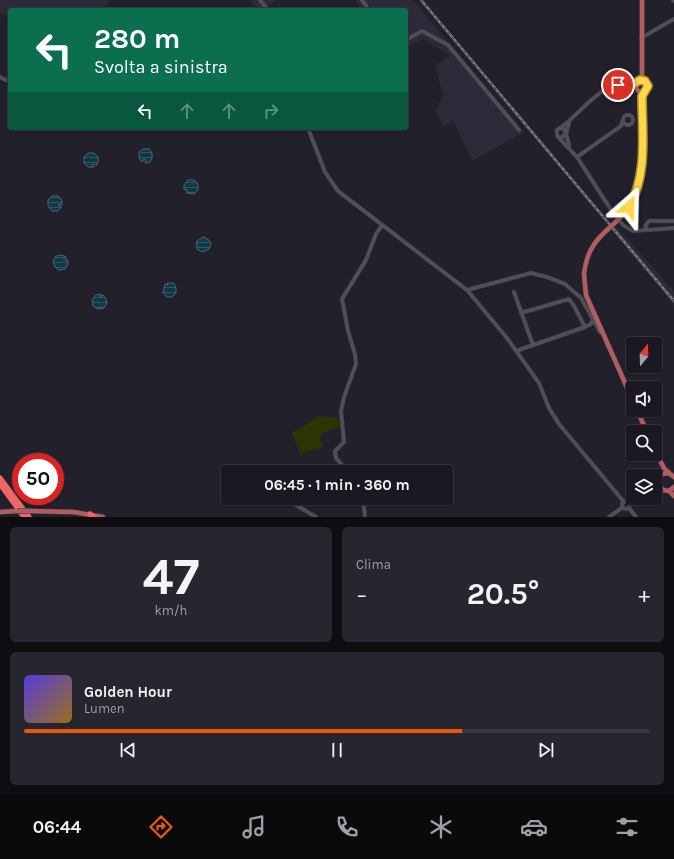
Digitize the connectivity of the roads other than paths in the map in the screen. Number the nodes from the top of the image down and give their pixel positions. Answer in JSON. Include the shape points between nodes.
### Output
{"nodes":[{"id":1,"x":260,"y":0,"type":"edge"},
{"id":2,"x":362,"y":0,"type":"edge"},
{"id":3,"x":642,"y":0,"type":"edge"},
{"id":4,"x":266,"y":8,"type":"edge"},
{"id":5,"x":368,"y":8,"type":"edge"},
{"id":6,"x":674,"y":19,"type":"edge"},
{"id":7,"x":641,"y":38,"type":"junction"},
{"id":8,"x":408,"y":39,"type":"edge"},
{"id":9,"x":642,"y":76,"type":"junction"},
{"id":10,"x":645,"y":81,"type":"junction"},
{"id":11,"x":638,"y":82,"type":"junction"},
{"id":12,"x":628,"y":85,"type":"junction"},
{"id":13,"x":636,"y":88,"type":"junction"},
{"id":14,"x":642,"y":94,"type":"junction"},
{"id":15,"x":570,"y":120,"type":"junction"},
{"id":16,"x":623,"y":120,"type":"junction"},
{"id":17,"x":627,"y":124,"type":"junction"},
{"id":18,"x":621,"y":126,"type":"junction"},
{"id":19,"x":560,"y":128,"type":"junction"},
{"id":20,"x":309,"y":130,"type":"edge"},
{"id":21,"x":519,"y":130,"type":"dead end"},
{"id":22,"x":566,"y":134,"type":"junction"},
{"id":23,"x":559,"y":138,"type":"junction"},
{"id":24,"x":570,"y":148,"type":"junction"},
{"id":25,"x":577,"y":157,"type":"junction"},
{"id":26,"x":674,"y":221,"type":"edge"},
{"id":27,"x":382,"y":225,"type":"junction"},
{"id":28,"x":674,"y":228,"type":"edge"},
{"id":29,"x":646,"y":230,"type":"junction"},
{"id":30,"x":467,"y":290,"type":"junction"},
{"id":31,"x":514,"y":292,"type":"dead end"},
{"id":32,"x":522,"y":313,"type":"junction"},
{"id":33,"x":593,"y":318,"type":"junction"},
{"id":34,"x":585,"y":327,"type":"junction"},
{"id":35,"x":598,"y":328,"type":"junction"},
{"id":36,"x":604,"y":334,"type":"junction"},
{"id":37,"x":533,"y":345,"type":"junction"},
{"id":38,"x":516,"y":351,"type":"junction"},
{"id":39,"x":626,"y":385,"type":"edge"},
{"id":40,"x":660,"y":463,"type":"joint"},
{"id":41,"x":342,"y":465,"type":"edge"},
{"id":42,"x":659,"y":469,"type":"edge"},
{"id":43,"x":672,"y":475,"type":"edge"},
{"id":44,"x":0,"y":478,"type":"edge"},
{"id":45,"x":662,"y":478,"type":"edge"},
{"id":46,"x":0,"y":484,"type":"edge"},
{"id":47,"x":674,"y":487,"type":"edge"},
{"id":48,"x":663,"y":490,"type":"edge"},
{"id":49,"x":669,"y":491,"type":"junction"},
{"id":50,"x":674,"y":496,"type":"edge"},
{"id":51,"x":624,"y":502,"type":"joint"},
{"id":52,"x":296,"y":505,"type":"edge"},
{"id":53,"x":364,"y":505,"type":"edge"},
{"id":54,"x":630,"y":505,"type":"edge"},
{"id":55,"x":623,"y":507,"type":"junction"},
{"id":56,"x":629,"y":508,"type":"junction"},
{"id":57,"x":0,"y":512,"type":"edge"},
{"id":58,"x":92,"y":516,"type":"edge"},
{"id":59,"x":24,"y":517,"type":"edge"},
{"id":60,"x":29,"y":517,"type":"edge"},
{"id":61,"x":103,"y":517,"type":"edge"},
{"id":62,"x":316,"y":517,"type":"edge"},
{"id":63,"x":365,"y":517,"type":"edge"},
{"id":64,"x":609,"y":517,"type":"edge"},
{"id":65,"x":636,"y":517,"type":"edge"}],
"edges":[{"from":1,"to":4,"type":"street"},
{"from":2,"to":5,"type":"street"},
{"from":3,"to":7,"type":"main road"},
{"from":6,"to":7,"type":"street"},
{"from":7,"to":9,"type":"main road"},
{"from":8,"to":21,"type":"street","via":[[422,31],[443,41]]},
{"from":9,"to":10,"type":"main road"},
{"from":9,"to":11,"type":"main road"},
{"from":10,"to":11,"type":"main road"},
{"from":10,"to":14,"type":"main road","via":[[648,86]]},
{"from":11,"to":12,"type":"street"},
{"from":11,"to":13,"type":"main road"},
{"from":12,"to":13,"type":"street"},
{"from":12,"to":15,"type":"street","via":[[618,85],[602,92]]},
{"from":13,"to":14,"type":"main road"},
{"from":14,"to":36,"type":"main road","bridge":true,"via":[[641,173],[635,197],[620,218],[601,233],[593,244],[584,274],[586,295]]},
{"from":15,"to":19,"type":"street"},
{"from":15,"to":22,"type":"street"},
{"from":16,"to":17,"type":"street"},
{"from":16,"to":17,"type":"street","via":[[627,115],[633,118],[632,124]]},
{"from":16,"to":18,"type":"street"},
{"from":17,"to":18,"type":"street"},
{"from":18,"to":25,"type":"street"},
{"from":19,"to":22,"type":"street","via":[[564,129]]},
{"from":19,"to":23,"type":"street","via":[[556,133]]},
{"from":20,"to":27,"type":"street","via":[[330,182]]},
{"from":22,"to":23,"type":"street"},
{"from":22,"to":24,"type":"street"},
{"from":23,"to":24,"type":"street"},
{"from":24,"to":25,"type":"street"},
{"from":25,"to":29,"type":"street","via":[[623,226],[633,231]]},
{"from":26,"to":29,"type":"street","via":[[649,221],[645,224]]},
{"from":27,"to":30,"type":"street"},
{"from":27,"to":41,"type":"street","via":[[366,260],[342,299],[356,364],[341,411],[344,442],[335,451],[336,458]]},
{"from":28,"to":29,"type":"street"},
{"from":30,"to":33,"type":"street","via":[[531,273],[557,280],[573,290],[587,305]]},
{"from":30,"to":38,"type":"street"},
{"from":31,"to":32,"type":"street"},
{"from":32,"to":34,"type":"street","via":[[569,299]]},
{"from":32,"to":37,"type":"street"},
{"from":33,"to":34,"type":"street","via":[[591,324]]},
{"from":33,"to":35,"type":"street"},
{"from":34,"to":35,"type":"street"},
{"from":34,"to":37,"type":"street"},
{"from":35,"to":36,"type":"street"},
{"from":36,"to":39,"type":"main road"},
{"from":37,"to":38,"type":"street"},
{"from":38,"to":51,"type":"street","via":[[539,383],[559,424]]},
{"from":40,"to":42,"type":"main road"},
{"from":40,"to":43,"type":"main road"},
{"from":43,"to":45,"type":"main road"},
{"from":44,"to":60,"type":"highway"},
{"from":46,"to":59,"type":"highway"},
{"from":47,"to":49,"type":"main road"},
{"from":48,"to":49,"type":"main road"},
{"from":49,"to":50,"type":"main road"},
{"from":51,"to":55,"type":"street"},
{"from":52,"to":62,"type":"street"},
{"from":53,"to":63,"type":"street"},
{"from":54,"to":56,"type":"street"},
{"from":55,"to":56,"type":"street"},
{"from":55,"to":64,"type":"street"},
{"from":56,"to":65,"type":"street"},
{"from":57,"to":58,"type":"main road","bridge":true,"via":[[56,511]]},
{"from":58,"to":61,"type":"main road"}]}
